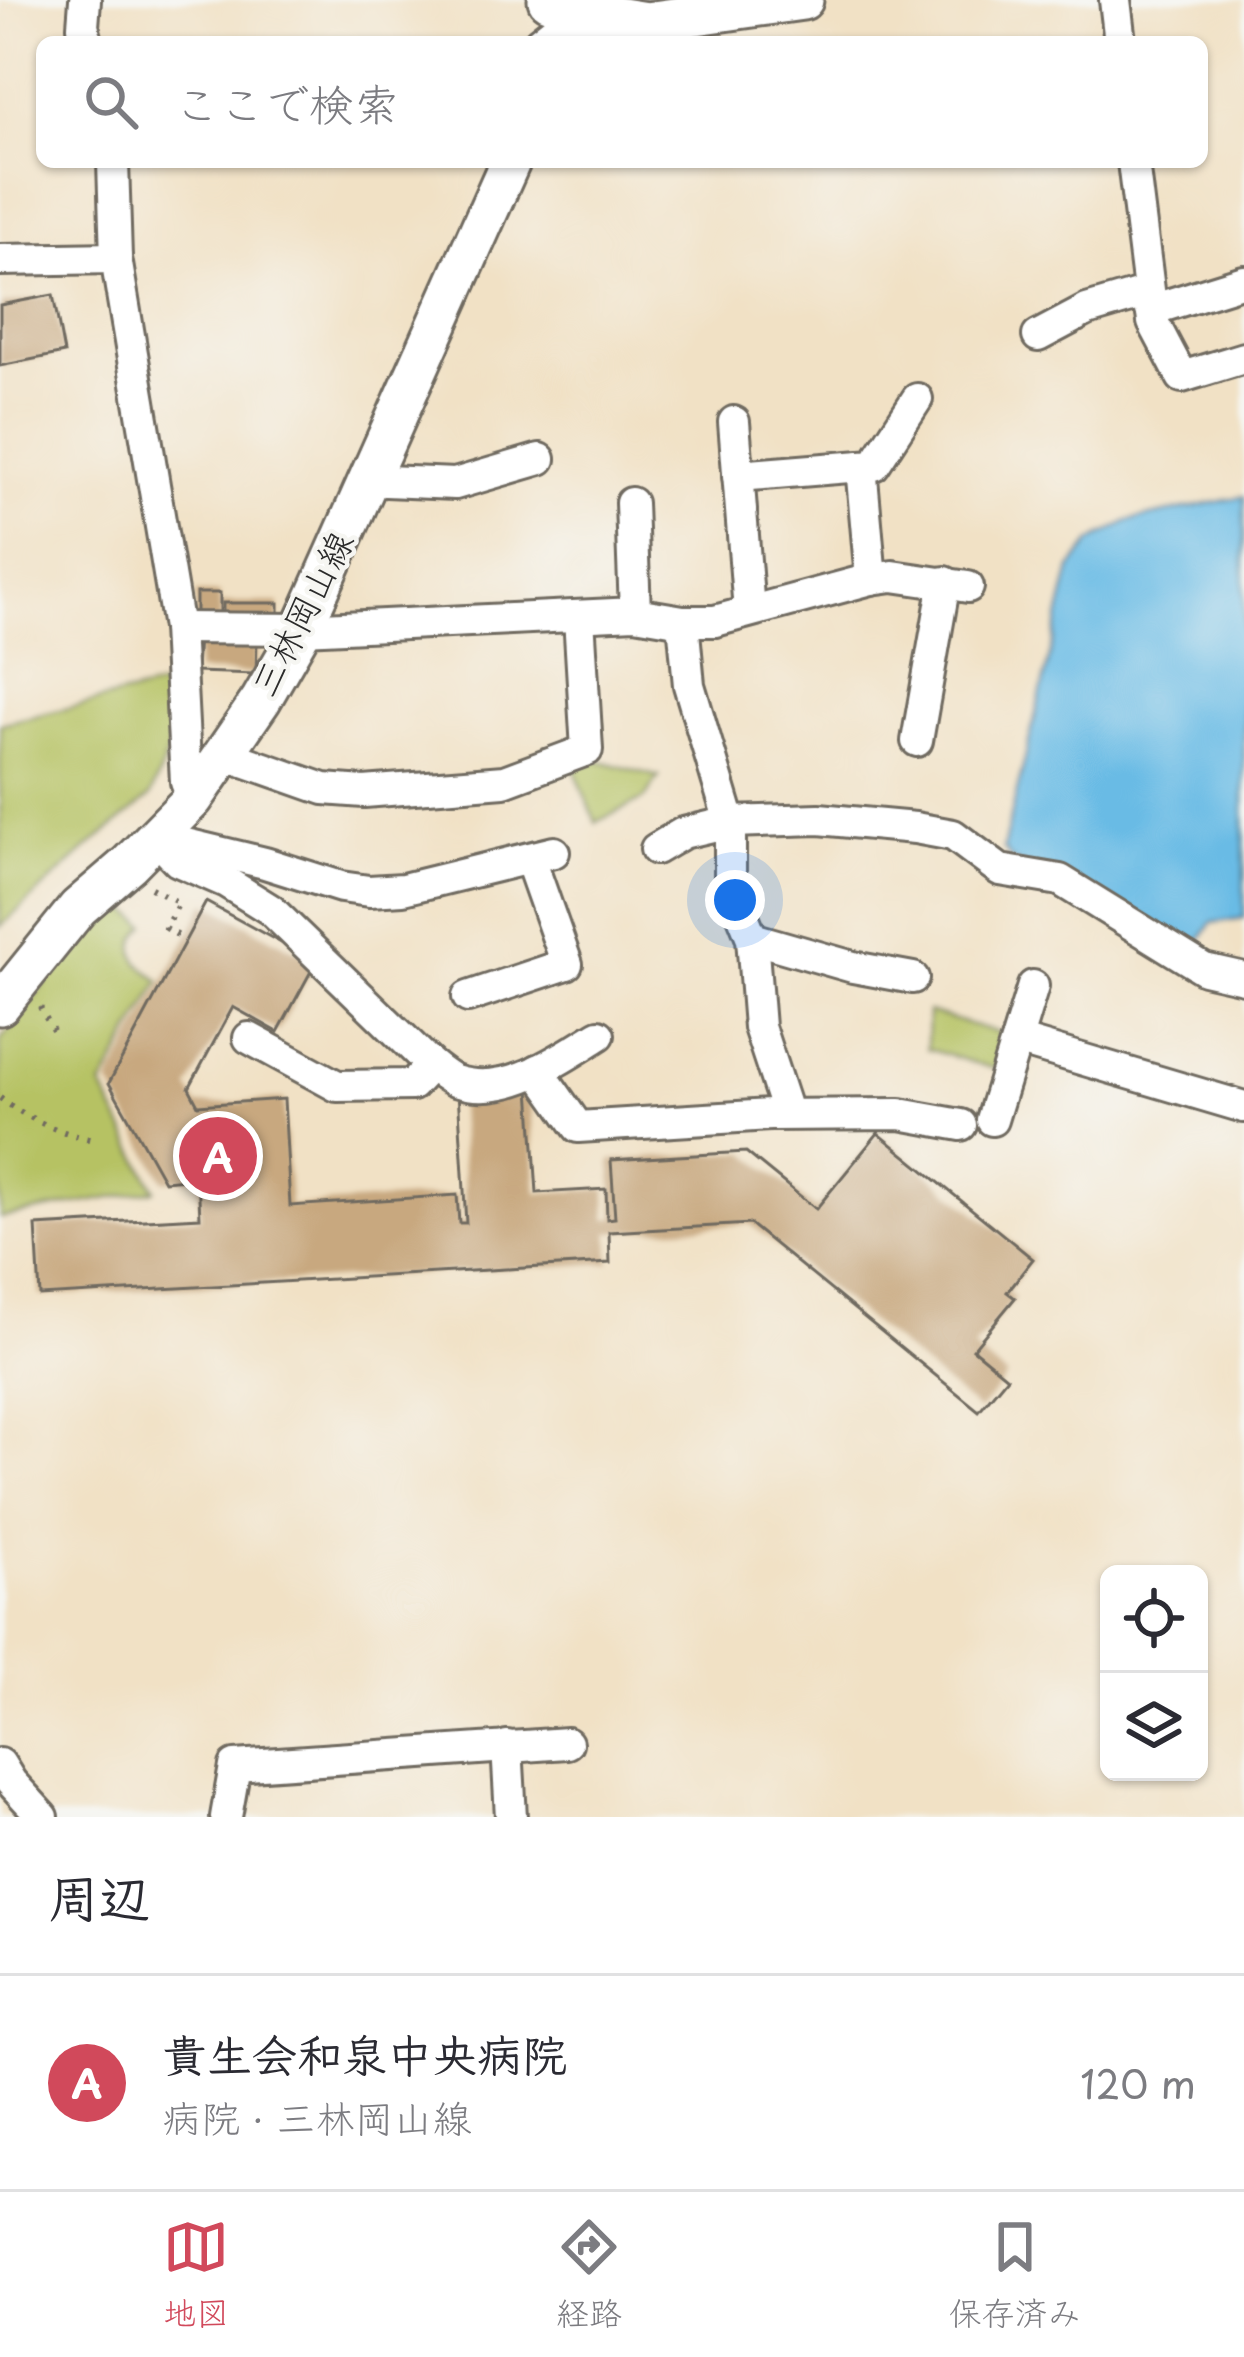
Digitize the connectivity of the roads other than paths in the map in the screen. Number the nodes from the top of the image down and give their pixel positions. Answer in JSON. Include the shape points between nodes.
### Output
{"nodes":[{"id":1,"x":85,"y":0,"type":"edge"},
{"id":2,"x":803,"y":0,"type":"edge"},
{"id":3,"x":1115,"y":0,"type":"edge"},
{"id":4,"x":760,"y":4,"type":"edge"},
{"id":5,"x":567,"y":13,"type":"edge"},
{"id":6,"x":86,"y":36,"type":"edge"},
{"id":7,"x":544,"y":36,"type":"edge"},
{"id":8,"x":1119,"y":36,"type":"edge"},
{"id":9,"x":113,"y":168,"type":"edge"},
{"id":10,"x":507,"y":168,"type":"edge"},
{"id":11,"x":1134,"y":168,"type":"edge"},
{"id":12,"x":116,"y":258,"type":"junction"},
{"id":13,"x":0,"y":260,"type":"edge"},
{"id":14,"x":1244,"y":281,"type":"edge"},
{"id":15,"x":1150,"y":301,"type":"junction"},
{"id":16,"x":1038,"y":336,"type":"dead end"},
{"id":17,"x":1244,"y":358,"type":"edge"},
{"id":18,"x":917,"y":399,"type":"dead end"},
{"id":19,"x":734,"y":422,"type":"dead end"},
{"id":20,"x":540,"y":459,"type":"dead end"},
{"id":21,"x":860,"y":466,"type":"junction"},
{"id":22,"x":369,"y":476,"type":"junction"},
{"id":23,"x":738,"y":476,"type":"junction"},
{"id":24,"x":631,"y":503,"type":"dead end"},
{"id":25,"x":871,"y":579,"type":"junction"},
{"id":26,"x":749,"y":611,"type":"junction"},
{"id":27,"x":635,"y":613,"type":"junction"},
{"id":28,"x":579,"y":617,"type":"junction"},
{"id":29,"x":683,"y":621,"type":"junction"},
{"id":30,"x":178,"y":628,"type":"junction"},
{"id":31,"x":302,"y":629,"type":"junction"},
{"id":32,"x":930,"y":725,"type":"dead end"},
{"id":33,"x":224,"y":754,"type":"junction"},
{"id":34,"x":194,"y":799,"type":"junction"},
{"id":35,"x":730,"y":822,"type":"junction"},
{"id":36,"x":656,"y":849,"type":"dead end"},
{"id":37,"x":142,"y":850,"type":"junction"},
{"id":38,"x":752,"y":938,"type":"junction"},
{"id":39,"x":913,"y":978,"type":"dead end"},
{"id":40,"x":1244,"y":978,"type":"edge"},
{"id":41,"x":1033,"y":986,"type":"dead end"},
{"id":42,"x":468,"y":997,"type":"dead end"},
{"id":43,"x":0,"y":1005,"type":"edge"},
{"id":44,"x":599,"y":1035,"type":"dead end"},
{"id":45,"x":249,"y":1039,"type":"dead end"},
{"id":46,"x":1016,"y":1040,"type":"junction"},
{"id":47,"x":431,"y":1065,"type":"junction"},
{"id":48,"x":538,"y":1070,"type":"junction"},
{"id":49,"x":784,"y":1103,"type":"dead end"},
{"id":50,"x":1244,"y":1107,"type":"edge"},
{"id":51,"x":992,"y":1120,"type":"dead end"},
{"id":52,"x":961,"y":1125,"type":"dead end"},
{"id":53,"x":567,"y":1743,"type":"dead end"},
{"id":54,"x":507,"y":1746,"type":"junction"},
{"id":55,"x":0,"y":1764,"type":"edge"},
{"id":56,"x":43,"y":1817,"type":"edge"},
{"id":57,"x":226,"y":1817,"type":"edge"},
{"id":58,"x":512,"y":1817,"type":"edge"}],
"edges":[{"from":1,"to":6,"type":"street"},
{"from":2,"to":4,"type":"main road"},
{"from":3,"to":8,"type":"street"},
{"from":4,"to":5,"type":"main road","via":[[646,22]]},
{"from":5,"to":7,"type":"street"},
{"from":9,"to":12,"type":"street"},
{"from":10,"to":22,"type":"main road","name":"三林岡山線"},
{"from":11,"to":15,"type":"street"},
{"from":12,"to":13,"type":"street"},
{"from":12,"to":30,"type":"street"},
{"from":14,"to":15,"type":"street"},
{"from":15,"to":16,"type":"street","via":[[1087,310]]},
{"from":15,"to":17,"type":"street","via":[[1182,377]]},
{"from":18,"to":21,"type":"street","via":[[874,465]]},
{"from":19,"to":23,"type":"street"},
{"from":20,"to":22,"type":"street","via":[[455,484]]},
{"from":21,"to":23,"type":"street"},
{"from":21,"to":25,"type":"street"},
{"from":22,"to":31,"type":"main road","name":"三林岡山線"},
{"from":23,"to":26,"type":"street"},
{"from":24,"to":27,"type":"street","via":[[647,538]]},
{"from":25,"to":26,"type":"street"},
{"from":25,"to":32,"type":"street","via":[[957,584]]},
{"from":26,"to":29,"type":"street"},
{"from":27,"to":28,"type":"street"},
{"from":27,"to":29,"type":"street"},
{"from":28,"to":31,"type":"street"},
{"from":28,"to":33,"type":"street","via":[[587,750],[505,781],[364,792],[324,789]]},
{"from":29,"to":35,"type":"street","via":[[689,685]]},
{"from":30,"to":31,"type":"street"},
{"from":30,"to":34,"type":"street","via":[[186,782]]},
{"from":31,"to":33,"type":"main road","name":"三林岡山線"},
{"from":33,"to":34,"type":"main road","name":"三林岡山線"},
{"from":34,"to":37,"type":"main road","name":"三林岡山線"},
{"from":35,"to":36,"type":"street"},
{"from":35,"to":38,"type":"street","via":[[730,884]]},
{"from":35,"to":40,"type":"street","via":[[819,819],[953,835],[1000,870],[1060,880],[1204,969]]},
{"from":37,"to":42,"type":"street","via":[[265,863],[369,891],[542,856],[567,964]]},
{"from":37,"to":43,"type":"main road","name":"三林岡山線","via":[[78,908]]},
{"from":37,"to":47,"type":"street","via":[[226,882],[271,910]]},
{"from":38,"to":39,"type":"street"},
{"from":38,"to":49,"type":"street","via":[[759,1027]]},
{"from":41,"to":46,"type":"street"},
{"from":44,"to":48,"type":"street"},
{"from":45,"to":47,"type":"street","via":[[337,1086],[412,1085]]},
{"from":46,"to":50,"type":"street"},
{"from":46,"to":51,"type":"street"},
{"from":47,"to":48,"type":"street","via":[[454,1081],[486,1084]]},
{"from":48,"to":52,"type":"street","via":[[578,1126],[900,1114]]},
{"from":53,"to":54,"type":"street"},
{"from":54,"to":57,"type":"street","via":[[235,1766]]},
{"from":54,"to":58,"type":"street"},
{"from":55,"to":56,"type":"street"}]}
